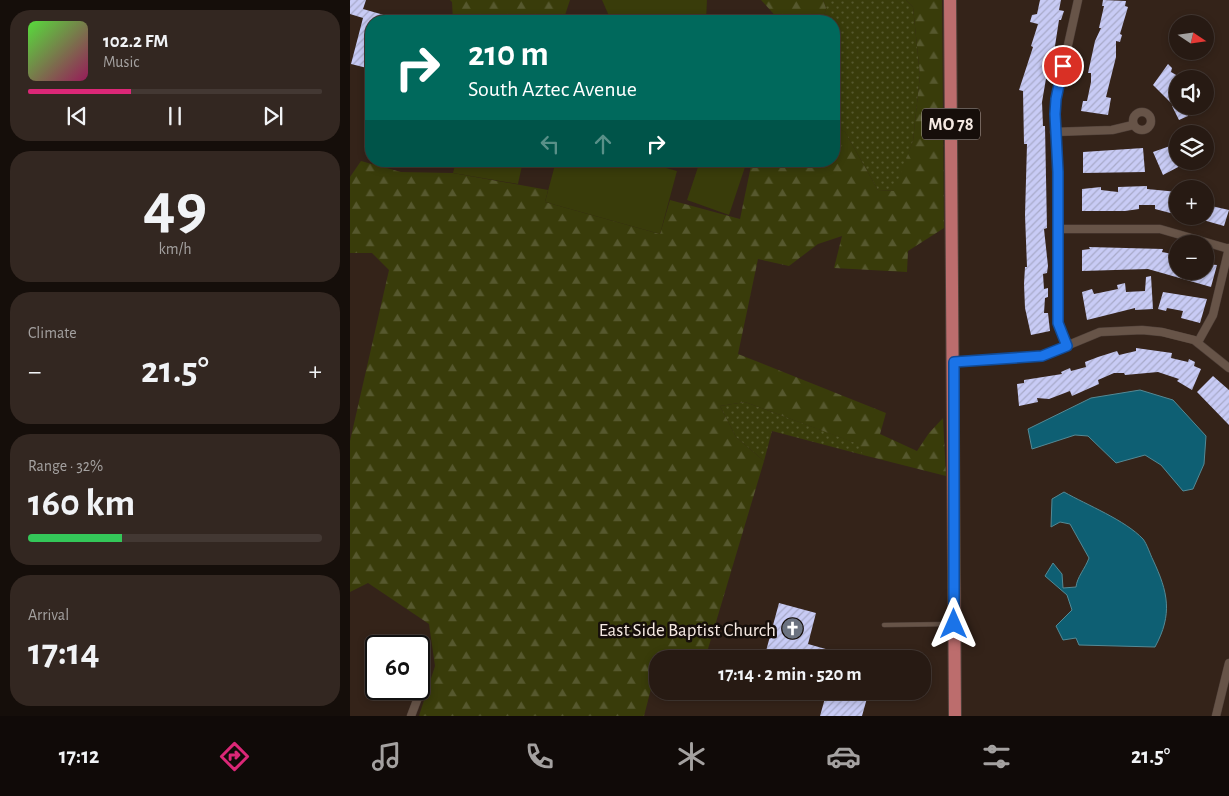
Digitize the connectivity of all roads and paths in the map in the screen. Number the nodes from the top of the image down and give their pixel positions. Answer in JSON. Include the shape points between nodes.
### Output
{"nodes":[{"id":1,"x":950,"y":0,"type":"edge"},
{"id":2,"x":1078,"y":0,"type":"edge"},
{"id":3,"x":1133,"y":125,"type":"dead end"},
{"id":4,"x":1054,"y":132,"type":"junction"},
{"id":5,"x":1058,"y":228,"type":"junction"},
{"id":6,"x":1229,"y":248,"type":"edge"},
{"id":7,"x":1198,"y":342,"type":"junction"},
{"id":8,"x":1067,"y":346,"type":"junction"},
{"id":9,"x":954,"y":362,"type":"junction"},
{"id":10,"x":1229,"y":368,"type":"edge"},
{"id":11,"x":954,"y":624,"type":"junction"},
{"id":12,"x":884,"y":625,"type":"dead end"},
{"id":13,"x":1229,"y":663,"type":"edge"},
{"id":14,"x":417,"y":700,"type":"edge"},
{"id":15,"x":411,"y":716,"type":"edge"},
{"id":16,"x":955,"y":716,"type":"edge"},
{"id":17,"x":1216,"y":716,"type":"edge"}],
"edges":[{"from":1,"to":9,"type":"main road","number":"MO 78"},
{"from":2,"to":4,"type":"street","via":[[1056,99]]},
{"from":3,"to":4,"type":"street","via":[[1112,130]]},
{"from":4,"to":5,"type":"street"},
{"from":5,"to":6,"type":"street","via":[[1160,229]]},
{"from":5,"to":8,"type":"street","via":[[1058,323]]},
{"from":6,"to":7,"type":"street","via":[[1213,315]]},
{"from":7,"to":8,"type":"street","via":[[1142,330],[1100,332]]},
{"from":7,"to":10,"type":"street"},
{"from":8,"to":9,"type":"street","via":[[1042,356]]},
{"from":9,"to":11,"type":"main road","number":"MO 78"},
{"from":11,"to":12,"type":"lane"},
{"from":11,"to":16,"type":"main road","number":"MO 78"},
{"from":13,"to":17,"type":"street"},
{"from":14,"to":15,"type":"street"}]}
